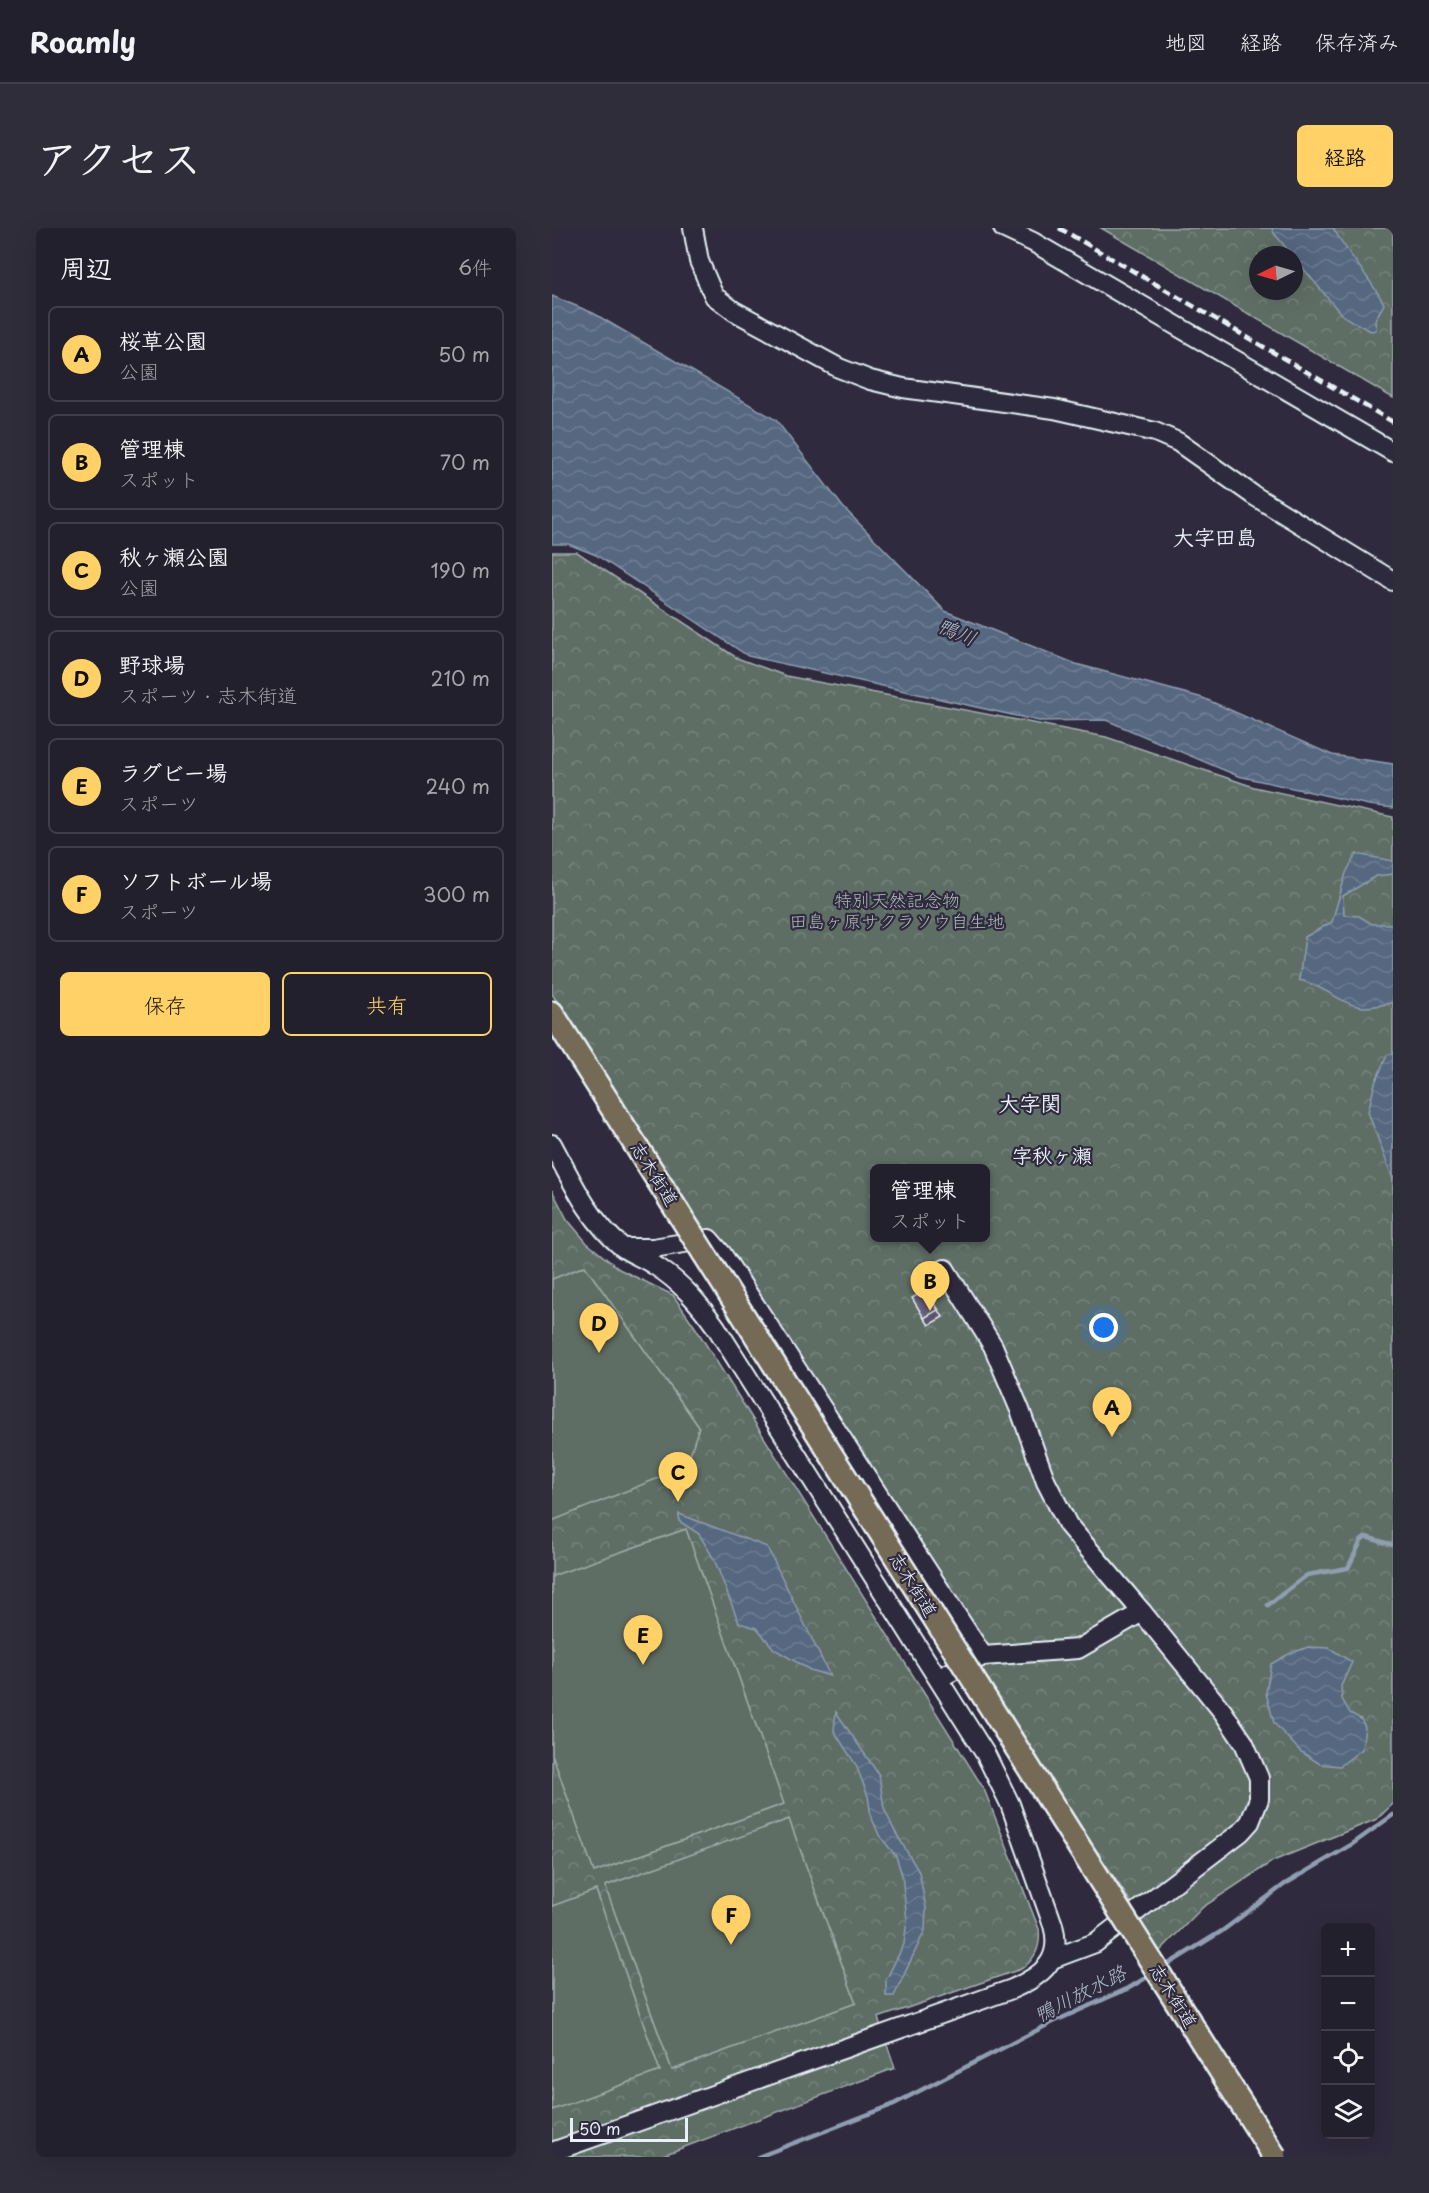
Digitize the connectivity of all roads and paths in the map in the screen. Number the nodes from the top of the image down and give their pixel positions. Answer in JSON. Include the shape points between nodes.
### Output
{"nodes":[{"id":1,"x":693,"y":228,"type":"edge"},
{"id":2,"x":1003,"y":228,"type":"edge"},
{"id":3,"x":1393,"y":452,"type":"edge"},
{"id":4,"x":1393,"y":581,"type":"edge"},
{"id":5,"x":552,"y":1012,"type":"edge"},
{"id":6,"x":552,"y":1144,"type":"edge"},
{"id":7,"x":624,"y":1248,"type":"junction"},
{"id":8,"x":945,"y":1269,"type":"dead end"},
{"id":9,"x":1142,"y":1612,"type":"junction"},
{"id":10,"x":983,"y":1656,"type":"junction"},
{"id":11,"x":939,"y":1678,"type":"junction"},
{"id":12,"x":1052,"y":1959,"type":"junction"},
{"id":13,"x":552,"y":2152,"type":"edge"},
{"id":14,"x":1275,"y":2157,"type":"edge"}],
"edges":[{"from":1,"to":4,"type":"street","via":[[699,261],[714,296],[734,311],[839,368],[903,388],[1054,409],[1155,432],[1178,442],[1253,495]]},
{"from":2,"to":3,"type":"street"},
{"from":5,"to":14,"type":"main road","name":"志木街道","bridge":true},
{"from":6,"to":7,"type":"street","via":[[592,1216]]},
{"from":7,"to":10,"type":"street","via":[[654,1248],[709,1239]]},
{"from":7,"to":11,"type":"street","via":[[676,1279],[716,1327]]},
{"from":8,"to":9,"type":"street","via":[[993,1346],[1068,1525]]},
{"from":9,"to":10,"type":"street","via":[[1078,1649]]},
{"from":9,"to":12,"type":"street","via":[[1244,1743],[1259,1778],[1259,1799],[1250,1822],[1223,1847],[1095,1942]]},
{"from":10,"to":11,"type":"street"},
{"from":11,"to":12,"type":"street","via":[[987,1755],[1010,1804],[1056,1935]]},
{"from":12,"to":13,"type":"street","via":[[1037,1976],[1012,1989]]}]}
